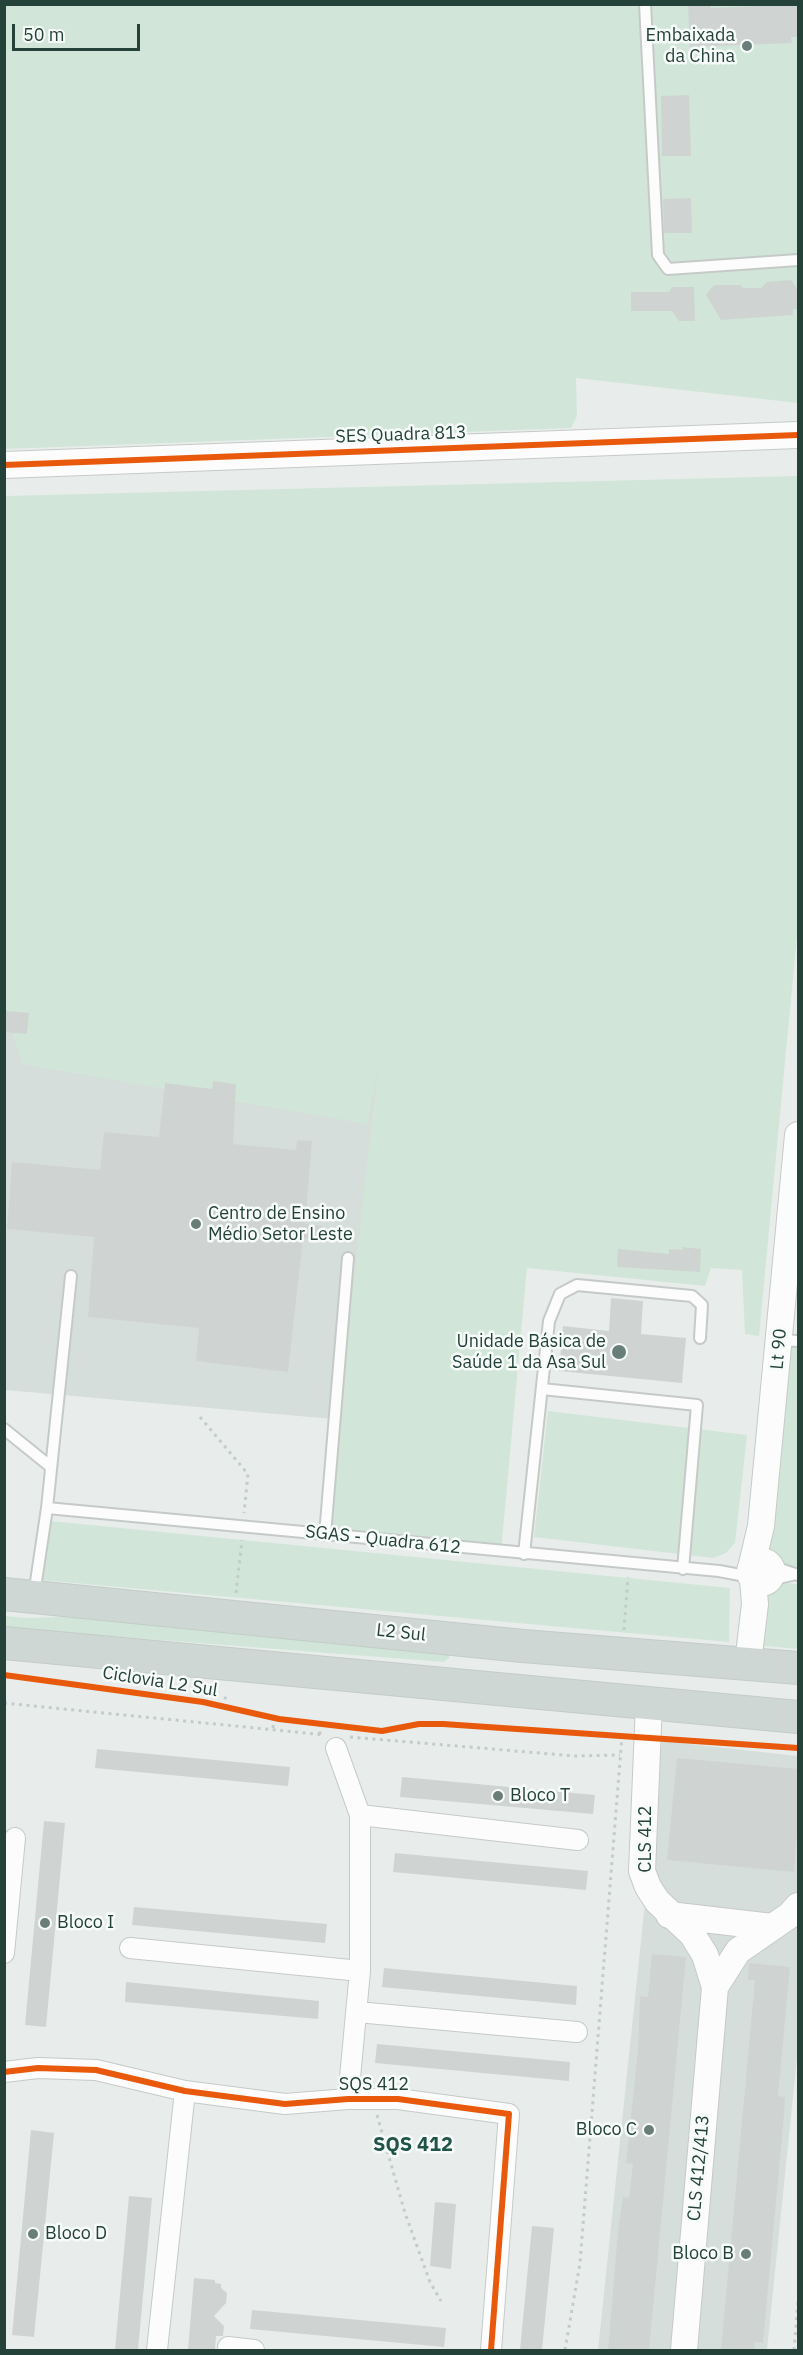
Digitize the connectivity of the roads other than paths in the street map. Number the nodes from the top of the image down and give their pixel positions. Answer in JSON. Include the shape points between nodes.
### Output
{"nodes":[{"id":1,"x":645,"y":4,"type":"edge"},
{"id":2,"x":798,"y":260,"type":"edge"},
{"id":3,"x":798,"y":435,"type":"edge"},
{"id":4,"x":4,"y":465,"type":"edge"},
{"id":5,"x":798,"y":1152,"type":"edge"},
{"id":6,"x":348,"y":1258,"type":"dead end"},
{"id":7,"x":70,"y":1276,"type":"dead end"},
{"id":8,"x":787,"y":1332,"type":"edge"},
{"id":9,"x":700,"y":1338,"type":"dead end"},
{"id":10,"x":542,"y":1389,"type":"junction"},
{"id":11,"x":4,"y":1429,"type":"edge"},
{"id":12,"x":51,"y":1467,"type":"junction"},
{"id":13,"x":47,"y":1508,"type":"junction"},
{"id":14,"x":325,"y":1535,"type":"junction"},
{"id":15,"x":524,"y":1554,"type":"junction"},
{"id":16,"x":684,"y":1569,"type":"junction"},
{"id":17,"x":766,"y":1576,"type":"edge"},
{"id":18,"x":19,"y":1596,"type":"edge"},
{"id":19,"x":467,"y":1640,"type":"junction"},
{"id":20,"x":4,"y":1643,"type":"edge"},
{"id":21,"x":523,"y":1646,"type":"junction"},
{"id":22,"x":748,"y":1663,"type":"junction"},
{"id":23,"x":797,"y":1669,"type":"edge"},
{"id":24,"x":468,"y":1685,"type":"junction"},
{"id":25,"x":518,"y":1691,"type":"junction"},
{"id":26,"x":649,"y":1703,"type":"junction"},
{"id":27,"x":798,"y":1717,"type":"edge"},
{"id":28,"x":336,"y":1740,"type":"road end"},
{"id":29,"x":360,"y":1815,"type":"junction"},
{"id":30,"x":15,"y":1838,"type":"dead end"},
{"id":31,"x":578,"y":1840,"type":"dead end"},
{"id":32,"x":798,"y":1906,"type":"edge"},
{"id":33,"x":668,"y":1915,"type":"junction"},
{"id":34,"x":772,"y":1928,"type":"junction"},
{"id":35,"x":130,"y":1948,"type":"dead end"},
{"id":36,"x":4,"y":1953,"type":"edge"},
{"id":37,"x":360,"y":1971,"type":"junction"},
{"id":38,"x":715,"y":1987,"type":"junction"},
{"id":39,"x":357,"y":2012,"type":"junction"},
{"id":40,"x":577,"y":2032,"type":"dead end"},
{"id":41,"x":4,"y":2072,"type":"edge"},
{"id":42,"x":185,"y":2091,"type":"junction"},
{"id":43,"x":348,"y":2099,"type":"junction"},
{"id":44,"x":228,"y":2347,"type":"dead end"},
{"id":45,"x":157,"y":2350,"type":"edge"},
{"id":46,"x":254,"y":2350,"type":"edge"},
{"id":47,"x":491,"y":2350,"type":"edge"},
{"id":48,"x":684,"y":2350,"type":"edge"}],
"edges":[{"from":1,"to":2,"type":"lane","via":[[658,255],[668,269]]},
{"from":3,"to":4,"type":"street","name":"SES Quadra 813"},
{"from":5,"to":8,"type":"street","name":"Lt 90"},
{"from":6,"to":14,"type":"lane"},
{"from":7,"to":12,"type":"lane"},
{"from":8,"to":17,"type":"street","name":"Lt 90","via":[[761,1526]]},
{"from":9,"to":10,"type":"lane","via":[[702,1305],[692,1296],[577,1285],[560,1294],[554,1304]]},
{"from":10,"to":15,"type":"lane"},
{"from":10,"to":16,"type":"lane","via":[[698,1405]]},
{"from":11,"to":12,"type":"lane"},
{"from":12,"to":13,"type":"lane"},
{"from":13,"to":14,"type":"lane","name":"SGAS - Quadra 612"},
{"from":13,"to":18,"type":"lane"},
{"from":14,"to":15,"type":"lane","name":"SGAS - Quadra 612"},
{"from":15,"to":16,"type":"lane","name":"SGAS - Quadra 612"},
{"from":16,"to":17,"type":"lane","name":"SGAS - Quadra 612"},
{"from":17,"to":22,"type":"street","name":"Lt 90"},
{"from":18,"to":19,"type":"main road","name":"L2 Sul"},
{"from":19,"to":21,"type":"main road","name":"L2 Sul"},
{"from":19,"to":24,"type":"main road","via":[[477,1663]]},
{"from":20,"to":24,"type":"main road"},
{"from":21,"to":22,"type":"main road","name":"L2 Sul"},
{"from":21,"to":25,"type":"main road","via":[[508,1669]]},
{"from":22,"to":23,"type":"main road","name":"L2 Sul"},
{"from":24,"to":25,"type":"main road"},
{"from":25,"to":26,"type":"main road"},
{"from":26,"to":27,"type":"main road"},
{"from":26,"to":33,"type":"street","name":"CLS 412","via":[[642,1870],[648,1887]]},
{"from":28,"to":29,"type":"street","name":"SQS 412"},
{"from":29,"to":31,"type":"street"},
{"from":29,"to":37,"type":"street","name":"SQS 412"},
{"from":30,"to":36,"type":"street"},
{"from":32,"to":34,"type":"street"},
{"from":33,"to":34,"type":"street"},
{"from":33,"to":38,"type":"street","name":"CLS 412","via":[[692,1934],[705,1955]]},
{"from":34,"to":38,"type":"street","via":[[738,1951]]},
{"from":35,"to":37,"type":"street"},
{"from":37,"to":39,"type":"street","name":"SQS 412"},
{"from":38,"to":48,"type":"street","name":"CLS 412/413"},
{"from":39,"to":40,"type":"street"},
{"from":39,"to":43,"type":"street","name":"SQS 412"},
{"from":41,"to":42,"type":"street","name":"SQS 412","via":[[38,2068],[96,2070]]},
{"from":42,"to":43,"type":"street","name":"SQS 412","via":[[285,2104]]},
{"from":42,"to":45,"type":"street"},
{"from":43,"to":47,"type":"street","name":"SQS 412","via":[[437,2102],[508,2114]]},
{"from":44,"to":46,"type":"street"}]}
